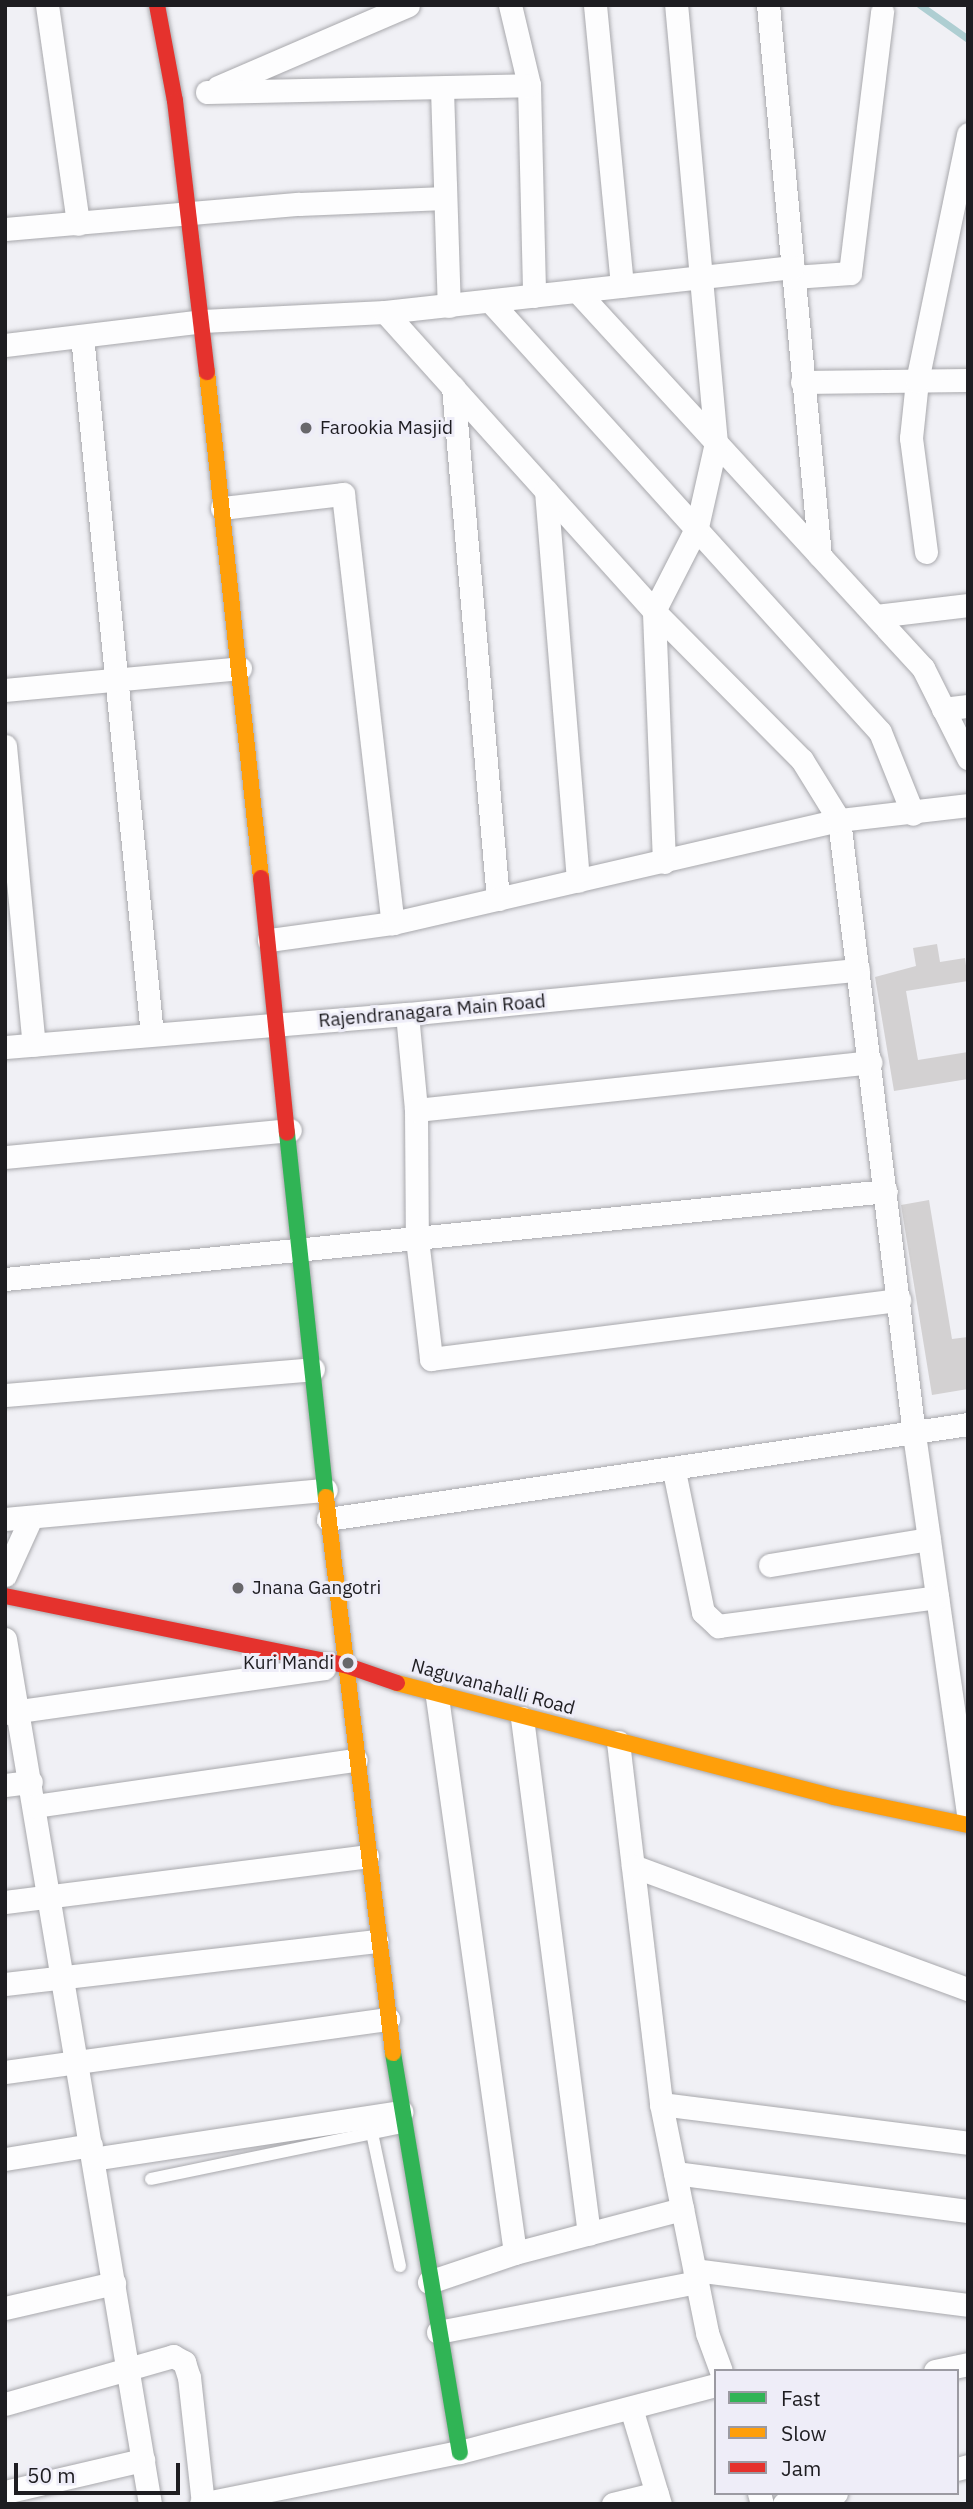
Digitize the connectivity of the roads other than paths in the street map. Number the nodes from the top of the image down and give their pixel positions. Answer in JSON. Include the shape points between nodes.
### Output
{"nodes":[{"id":1,"x":47,"y":5,"type":"edge"},
{"id":2,"x":157,"y":5,"type":"edge"},
{"id":3,"x":408,"y":5,"type":"edge"},
{"id":4,"x":510,"y":5,"type":"edge"},
{"id":5,"x":595,"y":5,"type":"edge"},
{"id":6,"x":676,"y":5,"type":"edge"},
{"id":7,"x":768,"y":5,"type":"edge"},
{"id":8,"x":882,"y":12,"type":"dead end"},
{"id":9,"x":529,"y":85,"type":"junction"},
{"id":10,"x":442,"y":89,"type":"junction"},
{"id":11,"x":207,"y":92,"type":"junction"},
{"id":12,"x":175,"y":101,"type":"junction"},
{"id":13,"x":968,"y":134,"type":"edge"},
{"id":14,"x":445,"y":198,"type":"junction"},
{"id":15,"x":190,"y":215,"type":"junction"},
{"id":16,"x":78,"y":224,"type":"junction"},
{"id":17,"x":5,"y":229,"type":"edge"},
{"id":18,"x":794,"y":272,"type":"junction"},
{"id":19,"x":704,"y":277,"type":"junction"},
{"id":20,"x":622,"y":286,"type":"junction"},
{"id":21,"x":578,"y":291,"type":"junction"},
{"id":22,"x":534,"y":296,"type":"junction"},
{"id":23,"x":490,"y":301,"type":"junction"},
{"id":24,"x":449,"y":306,"type":"junction"},
{"id":25,"x":385,"y":312,"type":"junction"},
{"id":26,"x":202,"y":321,"type":"junction"},
{"id":27,"x":82,"y":336,"type":"junction"},
{"id":28,"x":5,"y":345,"type":"edge"},
{"id":29,"x":968,"y":380,"type":"edge"},
{"id":30,"x":918,"y":381,"type":"junction"},
{"id":31,"x":802,"y":382,"type":"junction"},
{"id":32,"x":453,"y":387,"type":"junction"},
{"id":33,"x":716,"y":443,"type":"junction"},
{"id":34,"x":546,"y":491,"type":"junction"},
{"id":35,"x":222,"y":508,"type":"junction"},
{"id":36,"x":697,"y":527,"type":"junction"},
{"id":37,"x":926,"y":552,"type":"dead end"},
{"id":38,"x":820,"y":556,"type":"junction"},
{"id":39,"x":968,"y":606,"type":"edge"},
{"id":40,"x":654,"y":611,"type":"junction"},
{"id":41,"x":876,"y":616,"type":"junction"},
{"id":42,"x":240,"y":668,"type":"junction"},
{"id":43,"x":116,"y":680,"type":"junction"},
{"id":44,"x":5,"y":690,"type":"edge"},
{"id":45,"x":968,"y":706,"type":"edge"},
{"id":46,"x":943,"y":709,"type":"junction"},
{"id":47,"x":5,"y":746,"type":"edge"},
{"id":48,"x":968,"y":758,"type":"edge"},
{"id":49,"x":968,"y":805,"type":"edge"},
{"id":50,"x":913,"y":814,"type":"junction"},
{"id":51,"x":839,"y":820,"type":"junction"},
{"id":52,"x":664,"y":862,"type":"junction"},
{"id":53,"x":578,"y":881,"type":"junction"},
{"id":54,"x":498,"y":899,"type":"junction"},
{"id":55,"x":14,"y":918,"type":"edge"},
{"id":56,"x":393,"y":923,"type":"junction"},
{"id":57,"x":270,"y":940,"type":"junction"},
{"id":58,"x":858,"y":970,"type":"junction"},
{"id":59,"x":407,"y":1014,"type":"junction"},
{"id":60,"x":279,"y":1025,"type":"junction"},
{"id":61,"x":152,"y":1035,"type":"junction"},
{"id":62,"x":34,"y":1045,"type":"junction"},
{"id":63,"x":5,"y":1047,"type":"edge"},
{"id":64,"x":870,"y":1062,"type":"junction"},
{"id":65,"x":416,"y":1110,"type":"junction"},
{"id":66,"x":290,"y":1130,"type":"junction"},
{"id":67,"x":5,"y":1157,"type":"edge"},
{"id":68,"x":886,"y":1191,"type":"junction"},
{"id":69,"x":417,"y":1239,"type":"junction"},
{"id":70,"x":301,"y":1248,"type":"junction"},
{"id":71,"x":5,"y":1279,"type":"edge"},
{"id":72,"x":900,"y":1300,"type":"junction"},
{"id":73,"x":313,"y":1369,"type":"junction"},
{"id":74,"x":5,"y":1395,"type":"edge"},
{"id":75,"x":968,"y":1424,"type":"edge"},
{"id":76,"x":915,"y":1434,"type":"junction"},
{"id":77,"x":674,"y":1471,"type":"junction"},
{"id":78,"x":326,"y":1490,"type":"junction"},
{"id":79,"x":5,"y":1519,"type":"edge"},
{"id":80,"x":30,"y":1520,"type":"junction"},
{"id":81,"x":328,"y":1520,"type":"junction"},
{"id":82,"x":929,"y":1539,"type":"junction"},
{"id":83,"x":770,"y":1564,"type":"dead end"},
{"id":84,"x":5,"y":1575,"type":"edge"},
{"id":85,"x":5,"y":1596,"type":"edge"},
{"id":86,"x":937,"y":1597,"type":"junction"},
{"id":87,"x":5,"y":1639,"type":"edge"},
{"id":88,"x":345,"y":1665,"type":"junction"},
{"id":89,"x":438,"y":1697,"type":"junction"},
{"id":90,"x":12,"y":1712,"type":"edge"},
{"id":91,"x":522,"y":1718,"type":"junction"},
{"id":92,"x":618,"y":1742,"type":"junction"},
{"id":93,"x":356,"y":1760,"type":"junction"},
{"id":94,"x":31,"y":1782,"type":"junction"},
{"id":95,"x":5,"y":1785,"type":"edge"},
{"id":96,"x":35,"y":1806,"type":"junction"},
{"id":97,"x":968,"y":1815,"type":"edge"},
{"id":98,"x":968,"y":1825,"type":"edge"},
{"id":99,"x":368,"y":1856,"type":"junction"},
{"id":100,"x":633,"y":1866,"type":"junction"},
{"id":101,"x":50,"y":1898,"type":"junction"},
{"id":102,"x":5,"y":1902,"type":"edge"},
{"id":103,"x":377,"y":1941,"type":"junction"},
{"id":104,"x":63,"y":1977,"type":"junction"},
{"id":105,"x":5,"y":1984,"type":"edge"},
{"id":106,"x":968,"y":1989,"type":"edge"},
{"id":107,"x":387,"y":2020,"type":"junction"},
{"id":108,"x":77,"y":2063,"type":"junction"},
{"id":109,"x":5,"y":2072,"type":"edge"},
{"id":110,"x":661,"y":2104,"type":"junction"},
{"id":111,"x":402,"y":2120,"type":"junction"},
{"id":112,"x":372,"y":2133,"type":"junction"},
{"id":113,"x":968,"y":2143,"type":"edge"},
{"id":114,"x":92,"y":2152,"type":"junction"},
{"id":115,"x":5,"y":2159,"type":"edge"},
{"id":116,"x":675,"y":2173,"type":"junction"},
{"id":117,"x":151,"y":2179,"type":"dead end"},
{"id":118,"x":682,"y":2209,"type":"junction"},
{"id":119,"x":968,"y":2211,"type":"edge"},
{"id":120,"x":589,"y":2234,"type":"junction"},
{"id":121,"x":514,"y":2253,"type":"junction"},
{"id":122,"x":400,"y":2266,"type":"dead end"},
{"id":123,"x":696,"y":2276,"type":"junction"},
{"id":124,"x":114,"y":2283,"type":"junction"},
{"id":125,"x":429,"y":2283,"type":"junction"},
{"id":126,"x":968,"y":2305,"type":"edge"},
{"id":127,"x":5,"y":2308,"type":"edge"},
{"id":128,"x":438,"y":2332,"type":"junction"},
{"id":129,"x":968,"y":2364,"type":"edge"},
{"id":130,"x":127,"y":2367,"type":"junction"},
{"id":131,"x":719,"y":2369,"type":"edge"},
{"id":132,"x":944,"y":2369,"type":"edge"},
{"id":133,"x":714,"y":2386,"type":"edge"},
{"id":134,"x":5,"y":2404,"type":"edge"},
{"id":135,"x":631,"y":2408,"type":"junction"},
{"id":136,"x":460,"y":2452,"type":"junction"},
{"id":137,"x":143,"y":2460,"type":"junction"},
{"id":138,"x":5,"y":2492,"type":"edge"},
{"id":139,"x":827,"y":2495,"type":"edge"},
{"id":140,"x":258,"y":2498,"type":"edge"},
{"id":141,"x":658,"y":2498,"type":"edge"},
{"id":142,"x":150,"y":2504,"type":"edge"},
{"id":143,"x":202,"y":2504,"type":"edge"},
{"id":144,"x":613,"y":2504,"type":"edge"},
{"id":145,"x":784,"y":2504,"type":"edge"}],
"edges":[{"from":1,"to":16,"type":"street"},
{"from":2,"to":12,"type":"street"},
{"from":3,"to":11,"type":"street"},
{"from":4,"to":9,"type":"street"},
{"from":5,"to":20,"type":"street"},
{"from":6,"to":19,"type":"street"},
{"from":7,"to":18,"type":"street"},
{"from":8,"to":18,"type":"street","via":[[850,273]]},
{"from":9,"to":10,"type":"street"},
{"from":9,"to":22,"type":"street"},
{"from":10,"to":11,"type":"street"},
{"from":10,"to":14,"type":"street"},
{"from":11,"to":12,"type":"street"},
{"from":12,"to":15,"type":"street"},
{"from":13,"to":30,"type":"street"},
{"from":14,"to":15,"type":"street","via":[[299,204]]},
{"from":14,"to":24,"type":"street"},
{"from":15,"to":16,"type":"street"},
{"from":15,"to":26,"type":"street"},
{"from":16,"to":17,"type":"street"},
{"from":18,"to":19,"type":"street"},
{"from":18,"to":31,"type":"street"},
{"from":19,"to":20,"type":"street"},
{"from":19,"to":33,"type":"street"},
{"from":20,"to":21,"type":"street"},
{"from":21,"to":22,"type":"street"},
{"from":21,"to":33,"type":"street"},
{"from":22,"to":23,"type":"street"},
{"from":23,"to":24,"type":"street"},
{"from":23,"to":36,"type":"street"},
{"from":24,"to":25,"type":"street"},
{"from":25,"to":26,"type":"street"},
{"from":25,"to":32,"type":"street"},
{"from":26,"to":27,"type":"street"},
{"from":26,"to":35,"type":"street"},
{"from":27,"to":28,"type":"street"},
{"from":27,"to":43,"type":"street"},
{"from":29,"to":30,"type":"street"},
{"from":30,"to":31,"type":"street"},
{"from":30,"to":37,"type":"street","via":[[911,438]]},
{"from":31,"to":38,"type":"street"},
{"from":32,"to":34,"type":"street"},
{"from":32,"to":54,"type":"street"},
{"from":33,"to":36,"type":"street"},
{"from":33,"to":38,"type":"street"},
{"from":34,"to":40,"type":"street"},
{"from":34,"to":53,"type":"street"},
{"from":35,"to":42,"type":"street"},
{"from":35,"to":56,"type":"street","via":[[343,494]]},
{"from":36,"to":40,"type":"street"},
{"from":36,"to":50,"type":"street","via":[[880,732]]},
{"from":38,"to":41,"type":"street"},
{"from":39,"to":41,"type":"street"},
{"from":40,"to":51,"type":"street","via":[[802,760]]},
{"from":40,"to":52,"type":"street"},
{"from":41,"to":46,"type":"street","via":[[923,668]]},
{"from":42,"to":43,"type":"street"},
{"from":42,"to":57,"type":"street"},
{"from":43,"to":44,"type":"street"},
{"from":43,"to":61,"type":"street"},
{"from":45,"to":46,"type":"street"},
{"from":46,"to":48,"type":"street"},
{"from":47,"to":55,"type":"street"},
{"from":49,"to":50,"type":"street"},
{"from":50,"to":51,"type":"street"},
{"from":51,"to":52,"type":"street"},
{"from":51,"to":58,"type":"street"},
{"from":52,"to":53,"type":"street"},
{"from":53,"to":54,"type":"street"},
{"from":54,"to":56,"type":"street"},
{"from":55,"to":62,"type":"street"},
{"from":56,"to":57,"type":"street"},
{"from":57,"to":60,"type":"street"},
{"from":58,"to":59,"type":"street","name":"Rajendranagara Main Road"},
{"from":58,"to":64,"type":"street"},
{"from":59,"to":60,"type":"street","name":"Rajendranagara Main Road"},
{"from":59,"to":65,"type":"street"},
{"from":60,"to":61,"type":"street","name":"Rajendranagara Main Road"},
{"from":60,"to":66,"type":"street"},
{"from":61,"to":62,"type":"street","name":"Rajendranagara Main Road"},
{"from":62,"to":63,"type":"street","name":"Rajendranagara Main Road"},
{"from":64,"to":65,"type":"street"},
{"from":64,"to":68,"type":"street"},
{"from":65,"to":69,"type":"street"},
{"from":66,"to":67,"type":"street"},
{"from":66,"to":70,"type":"street"},
{"from":68,"to":69,"type":"street"},
{"from":68,"to":72,"type":"street"},
{"from":69,"to":70,"type":"street"},
{"from":69,"to":72,"type":"street","via":[[431,1359]]},
{"from":70,"to":71,"type":"street"},
{"from":70,"to":73,"type":"street"},
{"from":72,"to":76,"type":"street"},
{"from":73,"to":74,"type":"street"},
{"from":73,"to":78,"type":"street"},
{"from":75,"to":76,"type":"street"},
{"from":76,"to":77,"type":"street"},
{"from":76,"to":82,"type":"street"},
{"from":77,"to":81,"type":"street"},
{"from":77,"to":86,"type":"street","via":[[703,1612],[718,1626]]},
{"from":78,"to":80,"type":"street"},
{"from":78,"to":81,"type":"street"},
{"from":79,"to":80,"type":"street"},
{"from":80,"to":84,"type":"street"},
{"from":81,"to":88,"type":"street"},
{"from":82,"to":83,"type":"street"},
{"from":82,"to":86,"type":"street"},
{"from":85,"to":88,"type":"street","name":"Naguvanahalli Road"},
{"from":86,"to":97,"type":"street"},
{"from":87,"to":90,"type":"street"},
{"from":88,"to":89,"type":"street","name":"Naguvanahalli Road"},
{"from":88,"to":90,"type":"street"},
{"from":88,"to":93,"type":"street"},
{"from":89,"to":91,"type":"street","name":"Naguvanahalli Road"},
{"from":89,"to":121,"type":"street"},
{"from":90,"to":94,"type":"street"},
{"from":91,"to":92,"type":"street","name":"Naguvanahalli Road"},
{"from":91,"to":120,"type":"street"},
{"from":92,"to":98,"type":"street","name":"Naguvanahalli Road"},
{"from":92,"to":100,"type":"street"},
{"from":93,"to":96,"type":"street"},
{"from":93,"to":99,"type":"street"},
{"from":94,"to":95,"type":"street"},
{"from":94,"to":96,"type":"street"},
{"from":96,"to":101,"type":"street"},
{"from":99,"to":101,"type":"street"},
{"from":99,"to":103,"type":"street"},
{"from":100,"to":106,"type":"street"},
{"from":100,"to":110,"type":"street"},
{"from":101,"to":102,"type":"street"},
{"from":101,"to":104,"type":"street"},
{"from":103,"to":104,"type":"street"},
{"from":103,"to":107,"type":"street"},
{"from":104,"to":105,"type":"street"},
{"from":104,"to":108,"type":"street"},
{"from":107,"to":108,"type":"street"},
{"from":107,"to":111,"type":"street"},
{"from":108,"to":109,"type":"street"},
{"from":108,"to":114,"type":"street"},
{"from":110,"to":113,"type":"street"},
{"from":110,"to":116,"type":"street"},
{"from":111,"to":112,"type":"lane"},
{"from":111,"to":114,"type":"street"},
{"from":111,"to":125,"type":"street"},
{"from":112,"to":117,"type":"lane"},
{"from":112,"to":122,"type":"lane"},
{"from":114,"to":115,"type":"street"},
{"from":114,"to":124,"type":"street"},
{"from":116,"to":118,"type":"street"},
{"from":116,"to":119,"type":"street"},
{"from":118,"to":120,"type":"street"},
{"from":118,"to":123,"type":"street"},
{"from":120,"to":121,"type":"street"},
{"from":121,"to":125,"type":"street"},
{"from":123,"to":126,"type":"street"},
{"from":123,"to":128,"type":"street"},
{"from":123,"to":131,"type":"street"},
{"from":124,"to":127,"type":"street"},
{"from":124,"to":130,"type":"street"},
{"from":125,"to":128,"type":"street"},
{"from":128,"to":136,"type":"street"},
{"from":129,"to":132,"type":"street"},
{"from":130,"to":134,"type":"street"},
{"from":130,"to":137,"type":"street"},
{"from":130,"to":143,"type":"street","via":[[173,2356],[184,2362]]},
{"from":133,"to":135,"type":"street"},
{"from":135,"to":136,"type":"street"},
{"from":135,"to":141,"type":"street"},
{"from":136,"to":140,"type":"street"},
{"from":137,"to":138,"type":"street"},
{"from":137,"to":142,"type":"street"},
{"from":139,"to":145,"type":"street"},
{"from":140,"to":143,"type":"street"},
{"from":141,"to":144,"type":"street"}]}
